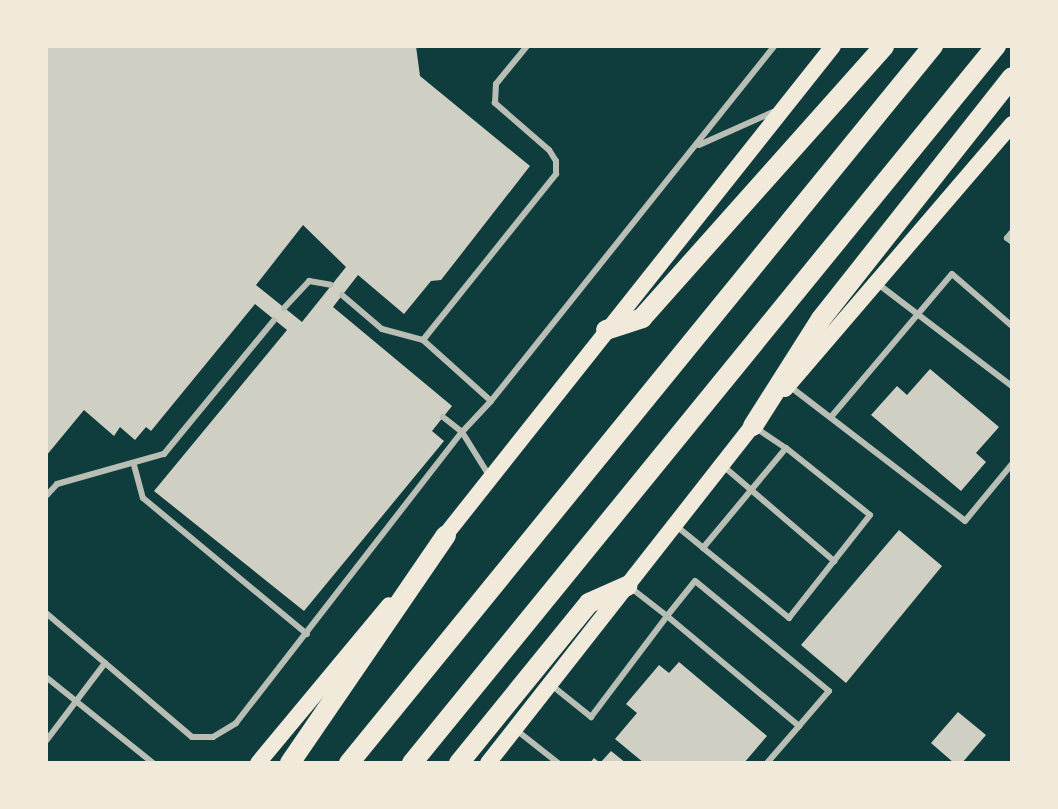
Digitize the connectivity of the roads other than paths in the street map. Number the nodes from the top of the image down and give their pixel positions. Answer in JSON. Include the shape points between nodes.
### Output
{"nodes":[{"id":1,"x":527,"y":46,"type":"edge"},
{"id":2,"x":774,"y":46,"type":"edge"},
{"id":3,"x":833,"y":46,"type":"edge"},
{"id":4,"x":884,"y":46,"type":"edge"},
{"id":5,"x":933,"y":46,"type":"edge"},
{"id":6,"x":996,"y":46,"type":"edge"},
{"id":7,"x":1012,"y":77,"type":"edge"},
{"id":8,"x":784,"y":108,"type":"junction"},
{"id":9,"x":1012,"y":124,"type":"edge"},
{"id":10,"x":695,"y":147,"type":"junction"},
{"id":11,"x":1012,"y":232,"type":"edge"},
{"id":12,"x":1012,"y":242,"type":"edge"},
{"id":13,"x":876,"y":283,"type":"junction"},
{"id":14,"x":331,"y":285,"type":"dead end"},
{"id":15,"x":342,"y":295,"type":"dead end"},
{"id":16,"x":284,"y":308,"type":"dead end"},
{"id":17,"x":917,"y":314,"type":"junction"},
{"id":18,"x":274,"y":320,"type":"dead end"},
{"id":19,"x":1012,"y":326,"type":"edge"},
{"id":20,"x":606,"y":330,"type":"junction"},
{"id":21,"x":423,"y":340,"type":"junction"},
{"id":22,"x":788,"y":385,"type":"junction"},
{"id":23,"x":1012,"y":386,"type":"edge"},
{"id":24,"x":491,"y":401,"type":"junction"},
{"id":25,"x":443,"y":417,"type":"dead end"},
{"id":26,"x":831,"y":417,"type":"junction"},
{"id":27,"x":753,"y":426,"type":"junction"},
{"id":28,"x":462,"y":432,"type":"junction"},
{"id":29,"x":786,"y":448,"type":"junction"},
{"id":30,"x":1012,"y":464,"type":"edge"},
{"id":31,"x":134,"y":465,"type":"junction"},
{"id":32,"x":722,"y":465,"type":"junction"},
{"id":33,"x":490,"y":477,"type":"junction"},
{"id":34,"x":752,"y":490,"type":"junction"},
{"id":35,"x":46,"y":496,"type":"edge"},
{"id":36,"x":675,"y":525,"type":"junction"},
{"id":37,"x":446,"y":535,"type":"junction"},
{"id":38,"x":703,"y":548,"type":"junction"},
{"id":39,"x":834,"y":561,"type":"junction"},
{"id":40,"x":627,"y":586,"type":"junction"},
{"id":41,"x":46,"y":613,"type":"edge"},
{"id":42,"x":667,"y":616,"type":"junction"},
{"id":43,"x":307,"y":634,"type":"junction"},
{"id":44,"x":105,"y":663,"type":"junction"},
{"id":45,"x":46,"y":677,"type":"edge"},
{"id":46,"x":550,"y":684,"type":"junction"},
{"id":47,"x":76,"y":701,"type":"junction"},
{"id":48,"x":799,"y":726,"type":"junction"},
{"id":49,"x":515,"y":729,"type":"junction"},
{"id":50,"x":46,"y":741,"type":"edge"},
{"id":51,"x":153,"y":763,"type":"edge"},
{"id":52,"x":258,"y":763,"type":"edge"},
{"id":53,"x":290,"y":763,"type":"edge"},
{"id":54,"x":349,"y":763,"type":"edge"},
{"id":55,"x":412,"y":763,"type":"edge"},
{"id":56,"x":459,"y":763,"type":"edge"},
{"id":57,"x":488,"y":763,"type":"edge"},
{"id":58,"x":558,"y":763,"type":"edge"},
{"id":59,"x":767,"y":763,"type":"edge"}],
"edges":[{"from":1,"to":21,"type":"lane","via":[[496,84],[495,103],[549,150],[556,174]]},
{"from":2,"to":10,"type":"lane"},
{"from":3,"to":8,"type":"main road"},
{"from":4,"to":20,"type":"highway","via":[[642,318]]},
{"from":5,"to":54,"type":"highway"},
{"from":6,"to":55,"type":"highway"},
{"from":7,"to":27,"type":"highway","via":[[821,319]]},
{"from":8,"to":10,"type":"lane"},
{"from":8,"to":20,"type":"main road"},
{"from":9,"to":13,"type":"main road"},
{"from":10,"to":24,"type":"lane"},
{"from":11,"to":12,"type":"lane","via":[[1007,238]]},
{"from":13,"to":17,"type":"lane"},
{"from":13,"to":22,"type":"main road"},
{"from":14,"to":16,"type":"lane","via":[[309,281]]},
{"from":15,"to":21,"type":"lane","via":[[382,329]]},
{"from":17,"to":19,"type":"lane","via":[[952,274]]},
{"from":17,"to":23,"type":"lane"},
{"from":17,"to":26,"type":"lane"},
{"from":18,"to":31,"type":"lane","via":[[164,454]]},
{"from":20,"to":33,"type":"main road"},
{"from":21,"to":24,"type":"lane"},
{"from":22,"to":26,"type":"lane"},
{"from":22,"to":27,"type":"main road"},
{"from":24,"to":28,"type":"lane"},
{"from":25,"to":28,"type":"lane"},
{"from":26,"to":30,"type":"lane","via":[[965,521]]},
{"from":27,"to":29,"type":"lane"},
{"from":27,"to":32,"type":"main road"},
{"from":28,"to":33,"type":"lane"},
{"from":28,"to":43,"type":"lane"},
{"from":29,"to":34,"type":"lane"},
{"from":29,"to":39,"type":"lane","via":[[870,515]]},
{"from":31,"to":35,"type":"lane","via":[[57,484]]},
{"from":31,"to":43,"type":"lane","via":[[143,498]]},
{"from":32,"to":34,"type":"lane"},
{"from":32,"to":36,"type":"main road"},
{"from":33,"to":37,"type":"main road"},
{"from":34,"to":38,"type":"lane"},
{"from":34,"to":39,"type":"lane"},
{"from":36,"to":38,"type":"lane"},
{"from":36,"to":40,"type":"main road"},
{"from":37,"to":52,"type":"main road"},
{"from":37,"to":53,"type":"highway"},
{"from":38,"to":39,"type":"lane","via":[[789,618]]},
{"from":40,"to":42,"type":"lane"},
{"from":40,"to":46,"type":"main road"},
{"from":40,"to":56,"type":"highway","via":[[589,603]]},
{"from":41,"to":44,"type":"lane"},
{"from":42,"to":46,"type":"lane","via":[[591,717]]},
{"from":42,"to":48,"type":"lane"},
{"from":42,"to":48,"type":"lane","via":[[695,581],[829,691]]},
{"from":43,"to":44,"type":"lane","via":[[236,723],[213,737],[192,737]]},
{"from":44,"to":47,"type":"lane"},
{"from":45,"to":47,"type":"lane"},
{"from":46,"to":49,"type":"main road"},
{"from":47,"to":50,"type":"lane"},
{"from":47,"to":51,"type":"lane"},
{"from":48,"to":59,"type":"lane"},
{"from":49,"to":57,"type":"main road"},
{"from":49,"to":58,"type":"lane"}]}
